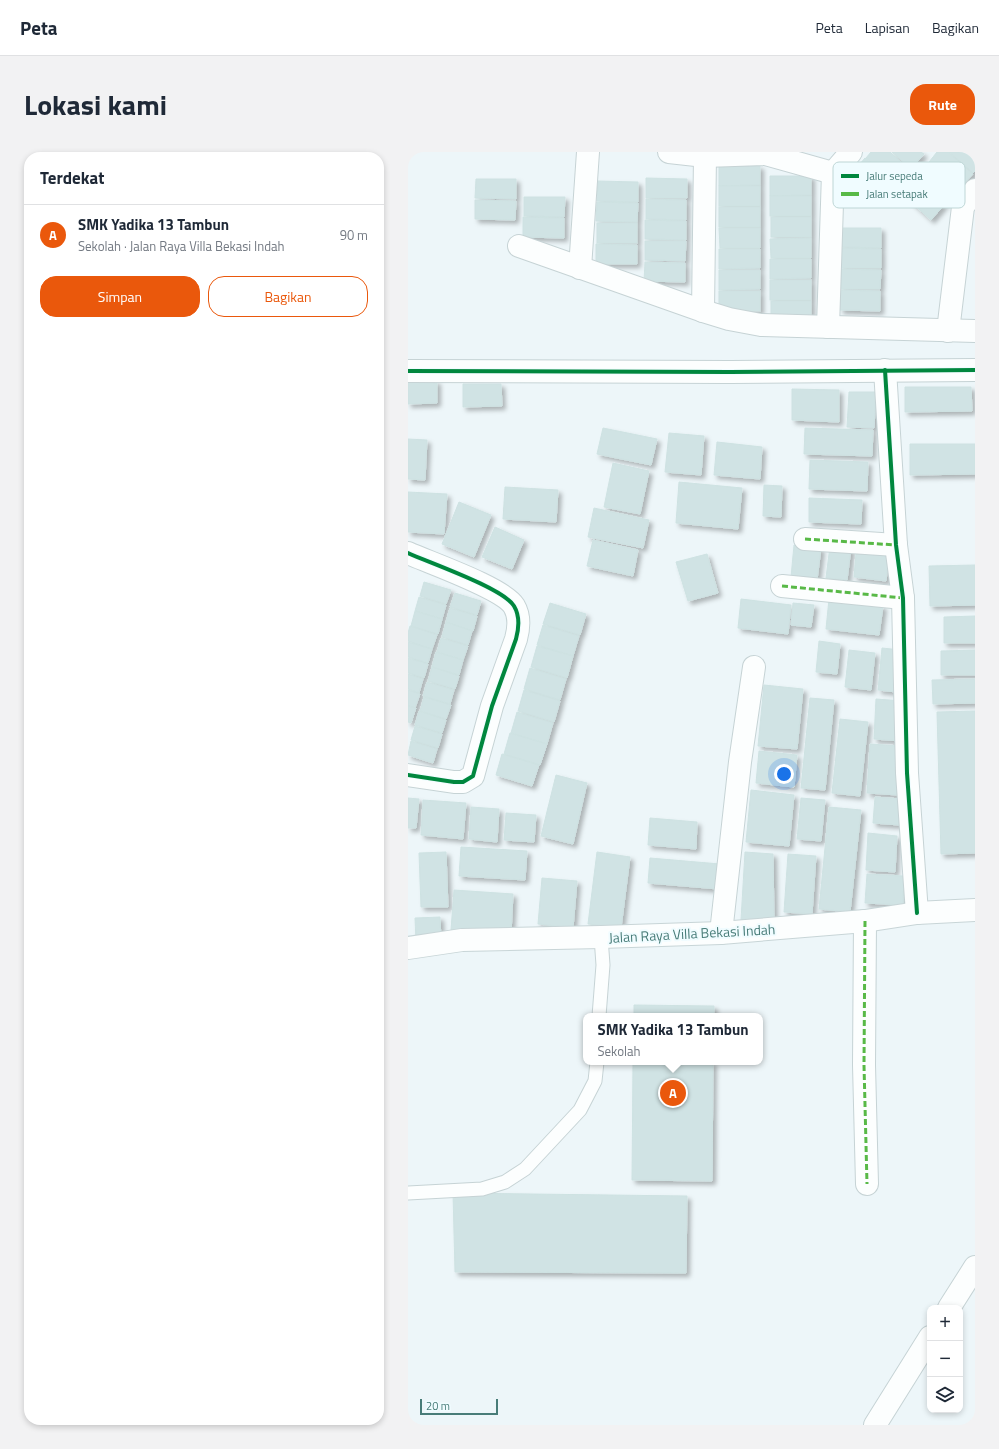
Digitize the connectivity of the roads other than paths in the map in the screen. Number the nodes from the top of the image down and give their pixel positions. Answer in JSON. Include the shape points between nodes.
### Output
{"nodes":[{"id":1,"x":588,"y":152,"type":"edge"},
{"id":2,"x":669,"y":152,"type":"edge"},
{"id":3,"x":851,"y":152,"type":"edge"},
{"id":4,"x":762,"y":153,"type":"edge"},
{"id":5,"x":705,"y":156,"type":"junction"},
{"id":6,"x":842,"y":162,"type":"edge"},
{"id":7,"x":833,"y":173,"type":"joint"},
{"id":8,"x":971,"y":202,"type":"edge"},
{"id":9,"x":519,"y":246,"type":"dead end"},
{"id":10,"x":580,"y":268,"type":"junction"},
{"id":11,"x":703,"y":311,"type":"junction"},
{"id":12,"x":828,"y":327,"type":"junction"},
{"id":13,"x":948,"y":331,"type":"junction"},
{"id":14,"x":975,"y":331,"type":"edge"},
{"id":15,"x":885,"y":370,"type":"junction"},
{"id":16,"x":975,"y":370,"type":"edge"},
{"id":17,"x":408,"y":371,"type":"edge"},
{"id":18,"x":805,"y":539,"type":"dead end"},
{"id":19,"x":896,"y":544,"type":"junction"},
{"id":20,"x":409,"y":556,"type":"edge"},
{"id":21,"x":782,"y":586,"type":"dead end"},
{"id":22,"x":903,"y":598,"type":"junction"},
{"id":23,"x":754,"y":668,"type":"dead end"},
{"id":24,"x":408,"y":775,"type":"edge"},
{"id":25,"x":975,"y":910,"type":"edge"},
{"id":26,"x":917,"y":913,"type":"junction"},
{"id":27,"x":865,"y":921,"type":"junction"},
{"id":28,"x":720,"y":933,"type":"junction"},
{"id":29,"x":601,"y":937,"type":"junction"},
{"id":30,"x":408,"y":948,"type":"edge"},
{"id":31,"x":599,"y":1013,"type":"edge"},
{"id":32,"x":596,"y":1065,"type":"edge"},
{"id":33,"x":867,"y":1184,"type":"dead end"},
{"id":34,"x":408,"y":1193,"type":"edge"},
{"id":35,"x":975,"y":1267,"type":"edge"},
{"id":36,"x":951,"y":1305,"type":"edge"},
{"id":37,"x":927,"y":1341,"type":"edge"},
{"id":38,"x":875,"y":1425,"type":"edge"}],
"edges":[{"from":1,"to":10,"type":"street"},
{"from":2,"to":5,"type":"street"},
{"from":3,"to":6,"type":"street"},
{"from":4,"to":5,"type":"street"},
{"from":4,"to":7,"type":"street"},
{"from":5,"to":11,"type":"street"},
{"from":7,"to":12,"type":"street"},
{"from":8,"to":13,"type":"street"},
{"from":9,"to":10,"type":"street"},
{"from":10,"to":11,"type":"street"},
{"from":11,"to":12,"type":"street","via":[[729,320],[761,325]]},
{"from":12,"to":13,"type":"street"},
{"from":13,"to":14,"type":"street"},
{"from":15,"to":16,"type":"street"},
{"from":15,"to":17,"type":"street"},
{"from":15,"to":19,"type":"street"},
{"from":18,"to":19,"type":"street"},
{"from":19,"to":22,"type":"street"},
{"from":20,"to":24,"type":"street","via":[[482,585],[507,598],[514,606],[518,617],[518,630],[472,776],[463,782],[454,782]]},
{"from":21,"to":22,"type":"street"},
{"from":22,"to":26,"type":"street","via":[[907,773]]},
{"from":23,"to":28,"type":"street"},
{"from":25,"to":26,"type":"street","name":"Jalan Raya Villa Bekasi Indah"},
{"from":26,"to":27,"type":"street","name":"Jalan Raya Villa Bekasi Indah"},
{"from":27,"to":28,"type":"street","name":"Jalan Raya Villa Bekasi Indah"},
{"from":27,"to":33,"type":"street","via":[[864,1065]]},
{"from":28,"to":29,"type":"street","name":"Jalan Raya Villa Bekasi Indah"},
{"from":29,"to":30,"type":"street","name":"Jalan Raya Villa Bekasi Indah","via":[[462,940]]},
{"from":29,"to":31,"type":"lane"},
{"from":32,"to":34,"type":"lane","via":[[595,1081],[580,1110],[525,1169],[506,1182],[482,1189]]},
{"from":35,"to":36,"type":"street"},
{"from":37,"to":38,"type":"street"}]}
